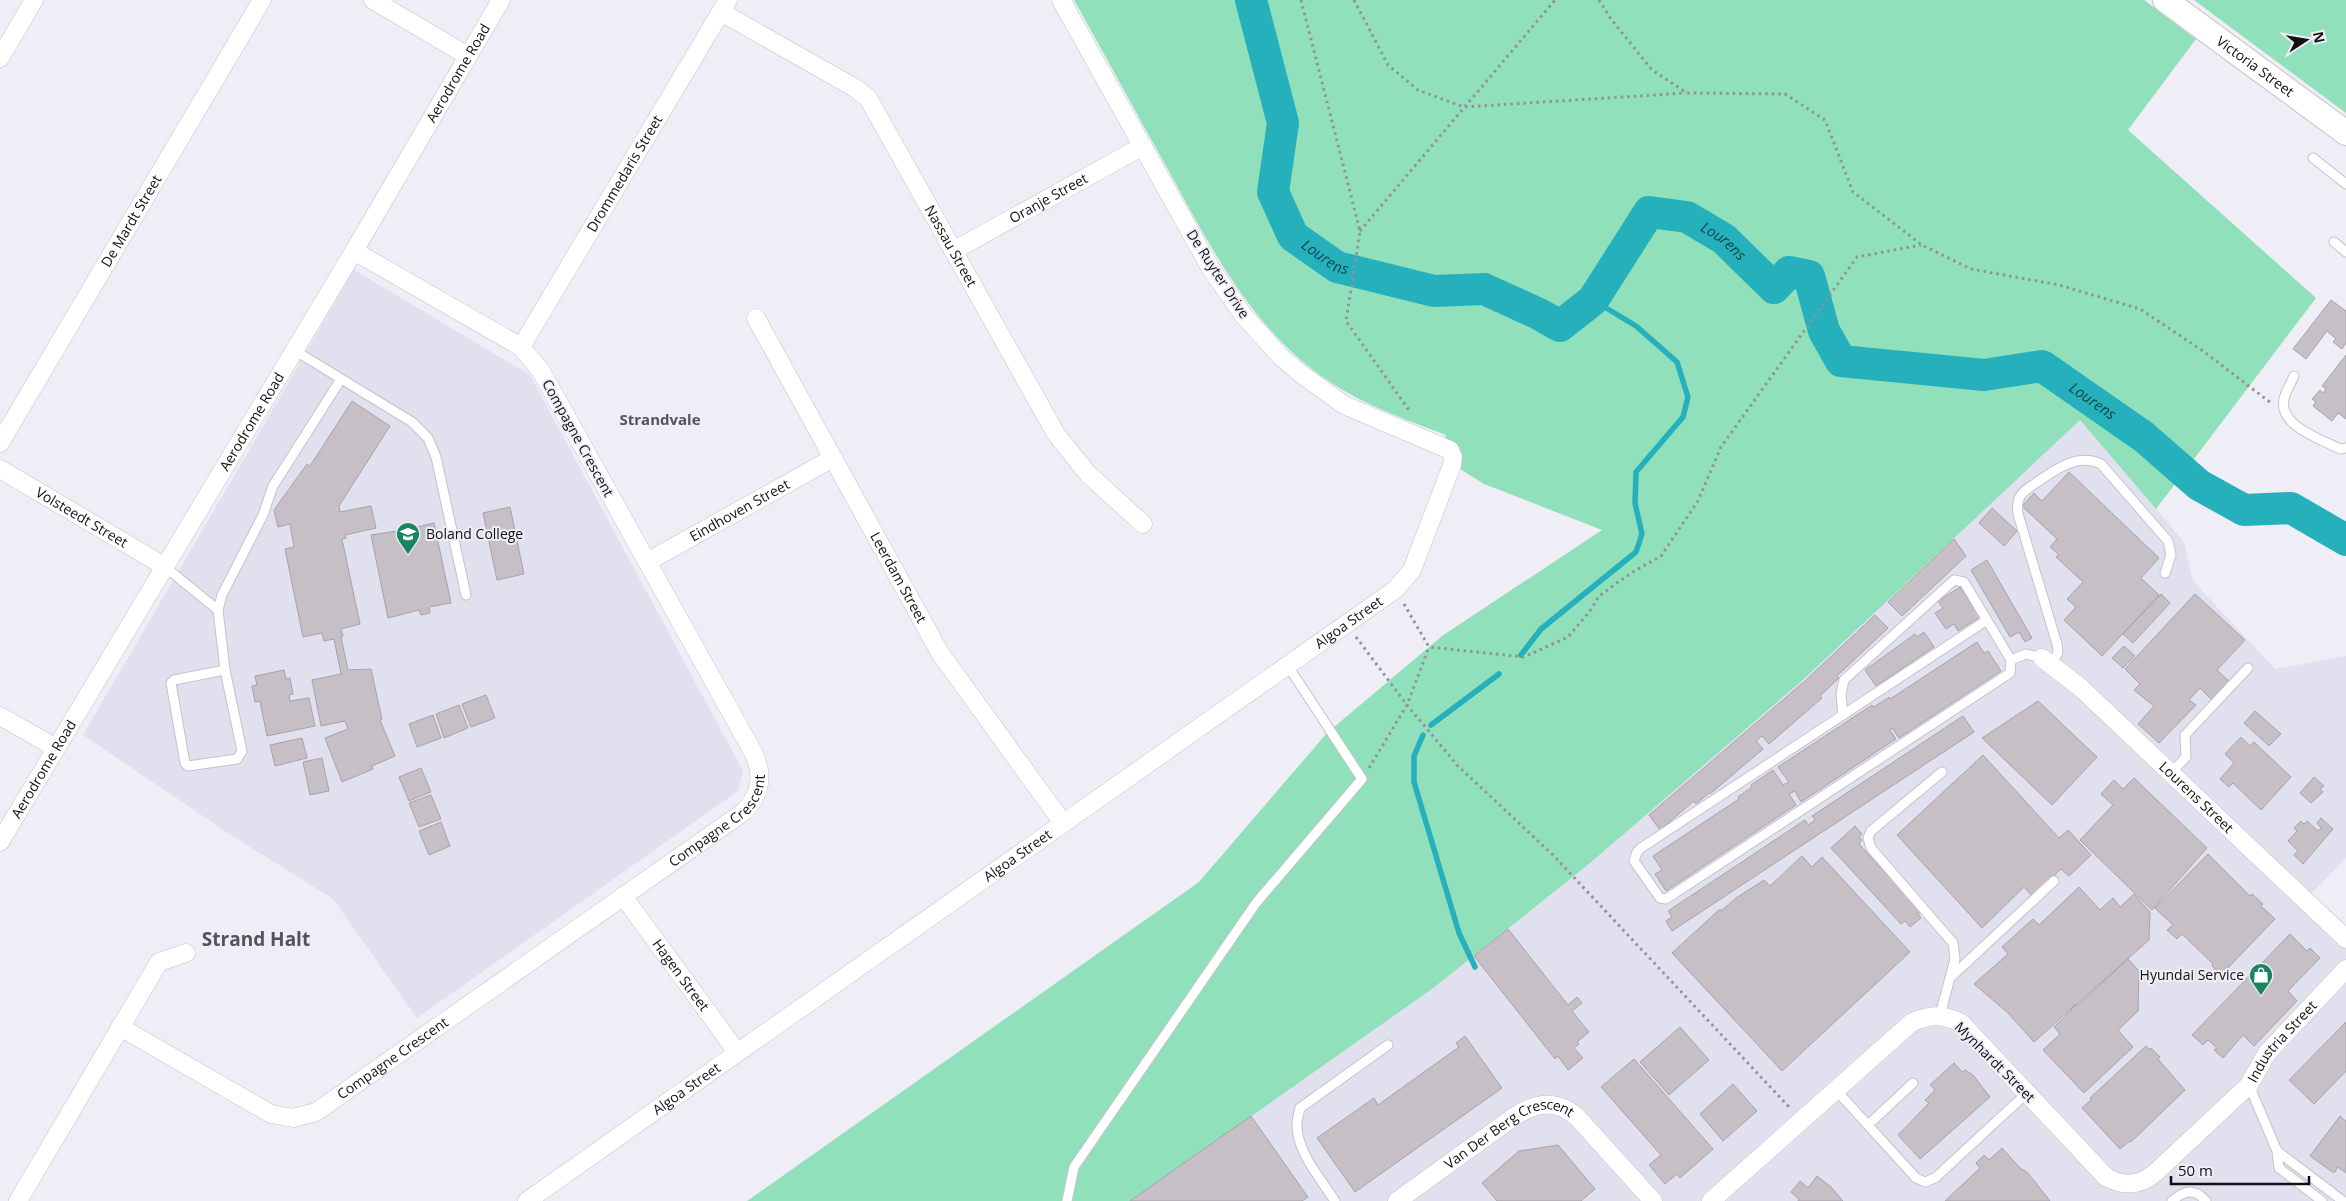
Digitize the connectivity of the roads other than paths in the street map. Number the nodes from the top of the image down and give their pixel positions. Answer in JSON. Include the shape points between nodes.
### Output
{"nodes":[{"id":1,"x":34,"y":0,"type":"edge"},
{"id":2,"x":262,"y":0,"type":"edge"},
{"id":3,"x":373,"y":0,"type":"edge"},
{"id":4,"x":501,"y":0,"type":"edge"},
{"id":5,"x":1061,"y":0,"type":"edge"},
{"id":6,"x":2166,"y":0,"type":"edge"},
{"id":7,"x":725,"y":6,"type":"edge"},
{"id":8,"x":468,"y":56,"type":"junction"},
{"id":9,"x":0,"y":58,"type":"edge"},
{"id":10,"x":2346,"y":133,"type":"edge"},
{"id":11,"x":1143,"y":146,"type":"junction"},
{"id":12,"x":2313,"y":158,"type":"dead end"},
{"id":13,"x":2346,"y":184,"type":"edge"},
{"id":14,"x":2334,"y":242,"type":"dead end"},
{"id":15,"x":354,"y":251,"type":"junction"},
{"id":16,"x":954,"y":251,"type":"junction"},
{"id":17,"x":2346,"y":252,"type":"edge"},
{"id":18,"x":756,"y":318,"type":"dead end"},
{"id":19,"x":521,"y":347,"type":"junction"},
{"id":20,"x":294,"y":350,"type":"junction"},
{"id":21,"x":2294,"y":376,"type":"dead end"},
{"id":22,"x":341,"y":379,"type":"junction"},
{"id":23,"x":0,"y":443,"type":"edge"},
{"id":24,"x":2346,"y":448,"type":"edge"},
{"id":25,"x":833,"y":458,"type":"junction"},
{"id":26,"x":1452,"y":465,"type":"joint"},
{"id":27,"x":0,"y":469,"type":"edge"},
{"id":28,"x":1143,"y":524,"type":"dead end"},
{"id":29,"x":647,"y":562,"type":"junction"},
{"id":30,"x":164,"y":566,"type":"junction"},
{"id":31,"x":2164,"y":573,"type":"dead end"},
{"id":32,"x":466,"y":596,"type":"dead end"},
{"id":33,"x":218,"y":610,"type":"junction"},
{"id":34,"x":1987,"y":620,"type":"junction"},
{"id":35,"x":2011,"y":660,"type":"junction"},
{"id":36,"x":2047,"y":662,"type":"junction"},
{"id":37,"x":1288,"y":666,"type":"junction"},
{"id":38,"x":2248,"y":668,"type":"dead end"},
{"id":39,"x":225,"y":670,"type":"junction"},
{"id":40,"x":1844,"y":715,"type":"junction"},
{"id":41,"x":0,"y":716,"type":"edge"},
{"id":42,"x":56,"y":748,"type":"junction"},
{"id":43,"x":1942,"y":772,"type":"dead end"},
{"id":44,"x":2171,"y":773,"type":"junction"},
{"id":45,"x":1063,"y":823,"type":"junction"},
{"id":46,"x":0,"y":842,"type":"edge"},
{"id":47,"x":2054,"y":881,"type":"dead end"},
{"id":48,"x":624,"y":896,"type":"junction"},
{"id":49,"x":2346,"y":940,"type":"edge"},
{"id":50,"x":186,"y":953,"type":"dead end"},
{"id":51,"x":2346,"y":969,"type":"edge"},
{"id":52,"x":1950,"y":977,"type":"junction"},
{"id":53,"x":1940,"y":1016,"type":"junction"},
{"id":54,"x":120,"y":1027,"type":"junction"},
{"id":55,"x":1388,"y":1045,"type":"dead end"},
{"id":56,"x":737,"y":1052,"type":"junction"},
{"id":57,"x":1913,"y":1083,"type":"dead end"},
{"id":58,"x":2249,"y":1085,"type":"junction"},
{"id":59,"x":1836,"y":1090,"type":"junction"},
{"id":60,"x":2027,"y":1093,"type":"junction"},
{"id":61,"x":1868,"y":1125,"type":"junction"},
{"id":62,"x":2277,"y":1151,"type":"junction"},
{"id":63,"x":18,"y":1201,"type":"edge"},
{"id":64,"x":527,"y":1201,"type":"edge"},
{"id":65,"x":1067,"y":1201,"type":"edge"},
{"id":66,"x":1335,"y":1201,"type":"edge"},
{"id":67,"x":1397,"y":1201,"type":"edge"},
{"id":68,"x":1652,"y":1201,"type":"edge"},
{"id":69,"x":1711,"y":1201,"type":"edge"},
{"id":70,"x":2172,"y":1201,"type":"edge"},
{"id":71,"x":2206,"y":1201,"type":"edge"},
{"id":72,"x":2322,"y":1201,"type":"edge"},
{"id":73,"x":2343,"y":1201,"type":"edge"}],
"edges":[{"from":1,"to":9,"type":"street"},
{"from":2,"to":23,"type":"street","name":"De Mardt Street"},
{"from":3,"to":8,"type":"street"},
{"from":4,"to":8,"type":"street","name":"Aerodrome Road"},
{"from":5,"to":11,"type":"street","name":"De Ruyter Drive"},
{"from":6,"to":10,"type":"main road","name":"Victoria Street"},
{"from":7,"to":16,"type":"street","name":"Nassau Street","via":[[868,98]]},
{"from":7,"to":19,"type":"street","name":"Drommedaris Street"},
{"from":8,"to":15,"type":"street","name":"Aerodrome Road"},
{"from":11,"to":16,"type":"street","name":"Oranje Street"},
{"from":11,"to":26,"type":"street","name":"De Ruyter Drive","via":[[1211,269],[1262,338],[1301,374],[1344,405],[1450,450]]},
{"from":12,"to":13,"type":"lane"},
{"from":14,"to":17,"type":"lane"},
{"from":15,"to":19,"type":"street","name":"Compagne Crescent"},
{"from":15,"to":20,"type":"street","name":"Aerodrome Road"},
{"from":16,"to":28,"type":"street","name":"Nassau Street","via":[[1056,434],[1088,474]]},
{"from":18,"to":25,"type":"street","name":"Leerdam Street"},
{"from":19,"to":29,"type":"street","name":"Compagne Crescent","via":[[541,371]]},
{"from":20,"to":22,"type":"lane"},
{"from":20,"to":30,"type":"street","name":"Aerodrome Road"},
{"from":21,"to":24,"type":"lane","via":[[2284,399],[2286,414],[2294,425],[2340,449]]},
{"from":22,"to":32,"type":"lane","via":[[412,422],[428,438],[436,457]]},
{"from":22,"to":33,"type":"lane","via":[[273,486],[263,516],[222,595]]},
{"from":25,"to":29,"type":"street","name":"Eindhoven Street"},
{"from":25,"to":45,"type":"street","name":"Leerdam Street","via":[[940,653]]},
{"from":26,"to":37,"type":"street","name":"Algoa Street","via":[[1412,570],[1396,589]]},
{"from":27,"to":30,"type":"street","name":"Volsteedt Street"},
{"from":29,"to":48,"type":"street","name":"Compagne Crescent","via":[[753,752],[760,777],[756,795],[744,811]]},
{"from":30,"to":33,"type":"lane"},
{"from":30,"to":42,"type":"street","name":"Aerodrome Road"},
{"from":31,"to":36,"type":"lane","via":[[2171,555],[2168,541],[2101,464],[2092,459],[2061,466],[2023,492],[2018,502],[2018,514],[2057,644],[2058,652]]},
{"from":33,"to":39,"type":"lane"},
{"from":34,"to":35,"type":"lane"},
{"from":34,"to":40,"type":"lane"},
{"from":34,"to":40,"type":"lane","via":[[1964,582],[1954,580],[1844,680],[1841,694]]},
{"from":35,"to":36,"type":"lane","via":[[2026,654]]},
{"from":35,"to":40,"type":"lane","via":[[2010,673],[1666,899],[1660,898],[1636,864],[1637,852]]},
{"from":36,"to":44,"type":"street","name":"Lourens Street","via":[[2081,688]]},
{"from":37,"to":45,"type":"street","name":"Algoa Street"},
{"from":37,"to":65,"type":"lane","via":[[1362,780],[1250,911],[1074,1167]]},
{"from":38,"to":44,"type":"lane","via":[[2185,735],[2186,756]]},
{"from":39,"to":39,"type":"lane","via":[[171,683],[188,766],[241,756]]},
{"from":41,"to":42,"type":"street"},
{"from":42,"to":46,"type":"street","name":"Aerodrome Road"},
{"from":43,"to":52,"type":"lane","via":[[1871,831],[1868,838],[1871,848],[1950,938],[1956,954]]},
{"from":44,"to":49,"type":"street","name":"Lourens Street"},
{"from":45,"to":56,"type":"street","name":"Algoa Street"},
{"from":47,"to":52,"type":"lane"},
{"from":48,"to":54,"type":"street","name":"Compagne Crescent","via":[[316,1112],[305,1116],[294,1118],[272,1114]]},
{"from":48,"to":56,"type":"street","name":"Hagen Street"},
{"from":50,"to":54,"type":"street","via":[[159,962]]},
{"from":51,"to":58,"type":"street","name":"Industria Street","via":[[2267,1053]]},
{"from":52,"to":53,"type":"lane"},
{"from":53,"to":59,"type":"street","name":"Mynhardt Street","via":[[1925,1017],[1911,1023]]},
{"from":53,"to":60,"type":"street","name":"Mynhardt Street","via":[[1961,1023]]},
{"from":54,"to":63,"type":"street"},
{"from":55,"to":66,"type":"lane","via":[[1300,1108],[1297,1123],[1300,1140]]},
{"from":56,"to":64,"type":"street","name":"Algoa Street"},
{"from":57,"to":61,"type":"lane"},
{"from":58,"to":60,"type":"street","name":"Mynhardt Street","via":[[2150,1178],[2124,1185],[2106,1177]]},
{"from":58,"to":62,"type":"lane","name":"Industria Street"},
{"from":59,"to":61,"type":"lane"},
{"from":59,"to":69,"type":"street","name":"Mynhardt Street"},
{"from":60,"to":61,"type":"lane","via":[[1930,1181],[1916,1178]]},
{"from":62,"to":72,"type":"lane","name":"Industria Street","via":[[2279,1168]]},
{"from":62,"to":73,"type":"lane"},
{"from":67,"to":68,"type":"street","name":"Van Der Berg Crescent","via":[[1515,1116],[1547,1103],[1563,1107],[1577,1117]]},
{"from":70,"to":71,"type":"lane","via":[[2181,1193],[2190,1191]]}]}
